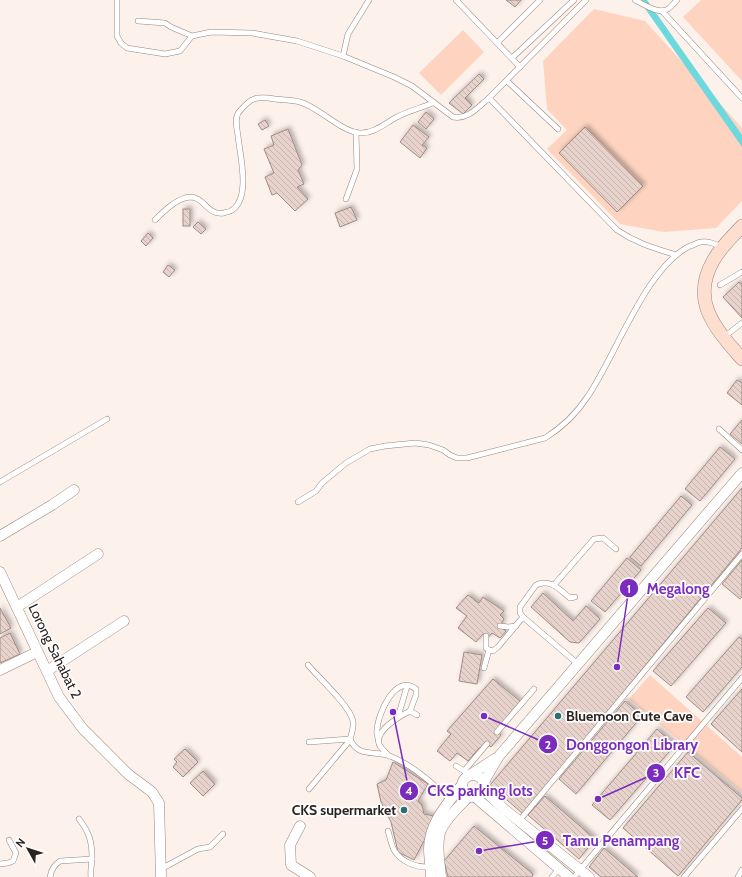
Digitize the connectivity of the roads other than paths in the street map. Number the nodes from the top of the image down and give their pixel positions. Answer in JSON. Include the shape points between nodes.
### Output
{"nodes":[{"id":1,"x":117,"y":0,"type":"edge"},
{"id":2,"x":369,"y":0,"type":"edge"},
{"id":3,"x":456,"y":0,"type":"edge"},
{"id":4,"x":540,"y":0,"type":"edge"},
{"id":5,"x":574,"y":0,"type":"edge"},
{"id":6,"x":586,"y":0,"type":"edge"},
{"id":7,"x":635,"y":0,"type":"edge"},
{"id":8,"x":677,"y":0,"type":"edge"},
{"id":9,"x":662,"y":11,"type":"junction"},
{"id":10,"x":138,"y":21,"type":"dead end"},
{"id":11,"x":192,"y":36,"type":"junction"},
{"id":12,"x":498,"y":42,"type":"junction"},
{"id":13,"x":342,"y":56,"type":"junction"},
{"id":14,"x":512,"y":58,"type":"junction"},
{"id":15,"x":520,"y":66,"type":"junction"},
{"id":16,"x":507,"y":81,"type":"junction"},
{"id":17,"x":489,"y":98,"type":"junction"},
{"id":18,"x":742,"y":98,"type":"edge"},
{"id":19,"x":433,"y":103,"type":"junction"},
{"id":20,"x":558,"y":129,"type":"dead end"},
{"id":21,"x":356,"y":132,"type":"junction"},
{"id":22,"x":346,"y":199,"type":"dead end"},
{"id":23,"x":155,"y":220,"type":"dead end"},
{"id":24,"x":742,"y":226,"type":"edge"},
{"id":25,"x":722,"y":247,"type":"junction"},
{"id":26,"x":676,"y":255,"type":"junction"},
{"id":27,"x":742,"y":272,"type":"edge"},
{"id":28,"x":720,"y":285,"type":"dead end"},
{"id":29,"x":742,"y":324,"type":"edge"},
{"id":30,"x":724,"y":337,"type":"junction"},
{"id":31,"x":742,"y":358,"type":"edge"},
{"id":32,"x":107,"y":419,"type":"dead end"},
{"id":33,"x":719,"y":429,"type":"dead end"},
{"id":34,"x":742,"y":450,"type":"edge"},
{"id":35,"x":742,"y":473,"type":"edge"},
{"id":36,"x":0,"y":482,"type":"edge"},
{"id":37,"x":74,"y":490,"type":"dead end"},
{"id":38,"x":298,"y":502,"type":"dead end"},
{"id":39,"x":0,"y":536,"type":"edge"},
{"id":40,"x":616,"y":549,"type":"dead end"},
{"id":41,"x":98,"y":554,"type":"dead end"},
{"id":42,"x":742,"y":554,"type":"edge"},
{"id":43,"x":0,"y":572,"type":"edge"},
{"id":44,"x":554,"y":585,"type":"junction"},
{"id":45,"x":4,"y":590,"type":"edge"},
{"id":46,"x":575,"y":597,"type":"dead end"},
{"id":47,"x":17,"y":607,"type":"junction"},
{"id":48,"x":523,"y":617,"type":"junction"},
{"id":49,"x":124,"y":621,"type":"dead end"},
{"id":50,"x":500,"y":626,"type":"dead end"},
{"id":51,"x":516,"y":626,"type":"junction"},
{"id":52,"x":486,"y":636,"type":"dead end"},
{"id":53,"x":489,"y":650,"type":"junction"},
{"id":54,"x":37,"y":652,"type":"junction"},
{"id":55,"x":578,"y":664,"type":"junction"},
{"id":56,"x":308,"y":666,"type":"dead end"},
{"id":57,"x":484,"y":668,"type":"dead end"},
{"id":58,"x":0,"y":670,"type":"edge"},
{"id":59,"x":47,"y":671,"type":"junction"},
{"id":60,"x":742,"y":678,"type":"edge"},
{"id":61,"x":407,"y":686,"type":"junction"},
{"id":62,"x":534,"y":689,"type":"dead end"},
{"id":63,"x":410,"y":711,"type":"junction"},
{"id":64,"x":417,"y":715,"type":"dead end"},
{"id":65,"x":398,"y":717,"type":"junction"},
{"id":66,"x":497,"y":732,"type":"dead end"},
{"id":67,"x":350,"y":739,"type":"junction"},
{"id":68,"x":378,"y":739,"type":"junction"},
{"id":69,"x":309,"y":742,"type":"dead end"},
{"id":70,"x":487,"y":744,"type":"dead end"},
{"id":71,"x":389,"y":756,"type":"junction"},
{"id":72,"x":499,"y":756,"type":"junction"},
{"id":73,"x":456,"y":766,"type":"dead end"},
{"id":74,"x":467,"y":773,"type":"junction"},
{"id":75,"x":461,"y":786,"type":"junction"},
{"id":76,"x":484,"y":786,"type":"junction"},
{"id":77,"x":309,"y":788,"type":"dead end"},
{"id":78,"x":472,"y":797,"type":"junction"},
{"id":79,"x":450,"y":800,"type":"junction"},
{"id":80,"x":742,"y":809,"type":"edge"},
{"id":81,"x":79,"y":819,"type":"dead end"},
{"id":82,"x":519,"y":821,"type":"junction"},
{"id":83,"x":300,"y":826,"type":"dead end"},
{"id":84,"x":388,"y":831,"type":"dead end"},
{"id":85,"x":223,"y":834,"type":"dead end"},
{"id":86,"x":9,"y":840,"type":"dead end"},
{"id":87,"x":92,"y":859,"type":"junction"},
{"id":88,"x":0,"y":864,"type":"edge"},
{"id":89,"x":559,"y":869,"type":"junction"},
{"id":90,"x":742,"y":870,"type":"edge"},
{"id":91,"x":429,"y":872,"type":"edge"},
{"id":92,"x":161,"y":873,"type":"edge"},
{"id":93,"x":577,"y":874,"type":"edge"},
{"id":94,"x":50,"y":877,"type":"edge"},
{"id":95,"x":90,"y":877,"type":"edge"},
{"id":96,"x":310,"y":877,"type":"edge"},
{"id":97,"x":441,"y":877,"type":"edge"},
{"id":98,"x":552,"y":877,"type":"edge"},
{"id":99,"x":569,"y":877,"type":"edge"},
{"id":100,"x":589,"y":877,"type":"edge"},
{"id":101,"x":684,"y":877,"type":"edge"},
{"id":102,"x":738,"y":877,"type":"edge"}],
"edges":[{"from":1,"to":11,"type":"lane","via":[[117,36],[121,44],[127,48],[165,54],[180,51]]},
{"from":2,"to":13,"type":"lane","via":[[348,34]]},
{"from":3,"to":12,"type":"lane"},
{"from":4,"to":12,"type":"lane"},
{"from":5,"to":14,"type":"lane"},
{"from":6,"to":15,"type":"lane"},
{"from":7,"to":9,"type":"lane"},
{"from":8,"to":9,"type":"lane"},
{"from":9,"to":18,"type":"lane"},
{"from":10,"to":11,"type":"lane","via":[[165,23]]},
{"from":11,"to":13,"type":"lane","via":[[211,32],[252,33],[297,41]]},
{"from":12,"to":14,"type":"lane"},
{"from":13,"to":19,"type":"lane","via":[[412,86]]},
{"from":14,"to":15,"type":"lane"},
{"from":15,"to":16,"type":"lane"},
{"from":16,"to":17,"type":"lane"},
{"from":16,"to":20,"type":"lane"},
{"from":17,"to":19,"type":"lane","via":[[465,118],[453,117]]},
{"from":17,"to":26,"type":"lane","via":[[617,230],[630,239]]},
{"from":19,"to":21,"type":"lane","via":[[397,117],[372,131]]},
{"from":21,"to":22,"type":"lane","via":[[357,169]]},
{"from":21,"to":23,"type":"lane","via":[[300,102],[260,97],[244,105],[237,114],[243,181],[242,198],[237,206],[231,211],[217,214],[195,197],[188,197],[168,208]]},
{"from":24,"to":25,"type":"street"},
{"from":25,"to":26,"type":"lane","via":[[710,242],[700,242]]},
{"from":25,"to":30,"type":"street","via":[[708,272],[703,299],[709,315]]},
{"from":26,"to":38,"type":"lane","via":[[655,279],[637,307],[583,404],[556,431],[545,438],[466,458],[457,458],[429,445],[370,449],[346,463],[316,491]]},
{"from":27,"to":28,"type":"lane"},
{"from":29,"to":30,"type":"lane"},
{"from":30,"to":31,"type":"street"},
{"from":32,"to":36,"type":"lane"},
{"from":33,"to":34,"type":"lane"},
{"from":35,"to":55,"type":"street"},
{"from":37,"to":39,"type":"street"},
{"from":40,"to":44,"type":"lane","via":[[603,538],[594,539]]},
{"from":41,"to":47,"type":"street"},
{"from":42,"to":82,"type":"lane"},
{"from":43,"to":45,"type":"street","name":"Lorong Sahabat 2"},
{"from":44,"to":46,"type":"lane","via":[[570,598]]},
{"from":44,"to":48,"type":"lane","via":[[536,585],[520,607]]},
{"from":45,"to":47,"type":"street","name":"Lorong Sahabat 2"},
{"from":47,"to":54,"type":"street","name":"Lorong Sahabat 2"},
{"from":48,"to":51,"type":"lane"},
{"from":48,"to":55,"type":"lane"},
{"from":49,"to":59,"type":"street"},
{"from":50,"to":51,"type":"lane"},
{"from":51,"to":53,"type":"lane","via":[[498,647],[493,651]]},
{"from":52,"to":53,"type":"lane","via":[[486,648]]},
{"from":53,"to":57,"type":"lane"},
{"from":54,"to":58,"type":"street"},
{"from":54,"to":59,"type":"street","name":"Lorong Sahabat 2"},
{"from":55,"to":72,"type":"street"},
{"from":56,"to":67,"type":"lane","via":[[350,713],[353,730]]},
{"from":59,"to":92,"type":"street","name":"Lorong Sahabat 2","via":[[59,697],[83,729],[128,774],[155,796],[159,803]]},
{"from":60,"to":93,"type":"lane"},
{"from":61,"to":63,"type":"lane","via":[[414,687],[417,692]]},
{"from":61,"to":65,"type":"lane"},
{"from":61,"to":68,"type":"lane","via":[[397,688],[390,694],[378,723]]},
{"from":62,"to":66,"type":"lane"},
{"from":63,"to":64,"type":"lane"},
{"from":63,"to":65,"type":"lane"},
{"from":65,"to":68,"type":"lane"},
{"from":67,"to":69,"type":"lane"},
{"from":67,"to":71,"type":"lane","via":[[361,752]]},
{"from":67,"to":77,"type":"lane"},
{"from":68,"to":71,"type":"lane","via":[[380,746]]},
{"from":70,"to":74,"type":"lane"},
{"from":71,"to":79,"type":"lane","via":[[432,782]]},
{"from":72,"to":74,"type":"street","via":[[477,771]]},
{"from":72,"to":76,"type":"street"},
{"from":73,"to":74,"type":"lane"},
{"from":74,"to":75,"type":"street"},
{"from":74,"to":76,"type":"street","via":[[480,777]]},
{"from":75,"to":78,"type":"street","via":[[464,792]]},
{"from":75,"to":79,"type":"street"},
{"from":76,"to":78,"type":"street","via":[[481,794]]},
{"from":76,"to":82,"type":"street","via":[[487,794]]},
{"from":78,"to":79,"type":"street","via":[[454,802]]},
{"from":78,"to":89,"type":"street"},
{"from":78,"to":97,"type":"street","via":[[440,832],[438,853]]},
{"from":79,"to":91,"type":"street","via":[[432,830]]},
{"from":80,"to":101,"type":"lane"},
{"from":81,"to":87,"type":"lane","via":[[87,830]]},
{"from":82,"to":93,"type":"street"},
{"from":83,"to":96,"type":"street","via":[[290,845],[291,865]]},
{"from":84,"to":91,"type":"lane","via":[[398,855]]},
{"from":85,"to":92,"type":"lane","via":[[210,847],[198,849]]},
{"from":86,"to":88,"type":"lane","via":[[16,853],[15,857],[13,861]]},
{"from":87,"to":94,"type":"lane","via":[[57,863]]},
{"from":87,"to":95,"type":"lane"},
{"from":89,"to":98,"type":"lane"},
{"from":89,"to":99,"type":"street"},
{"from":90,"to":102,"type":"lane"},
{"from":93,"to":100,"type":"street"}]}
